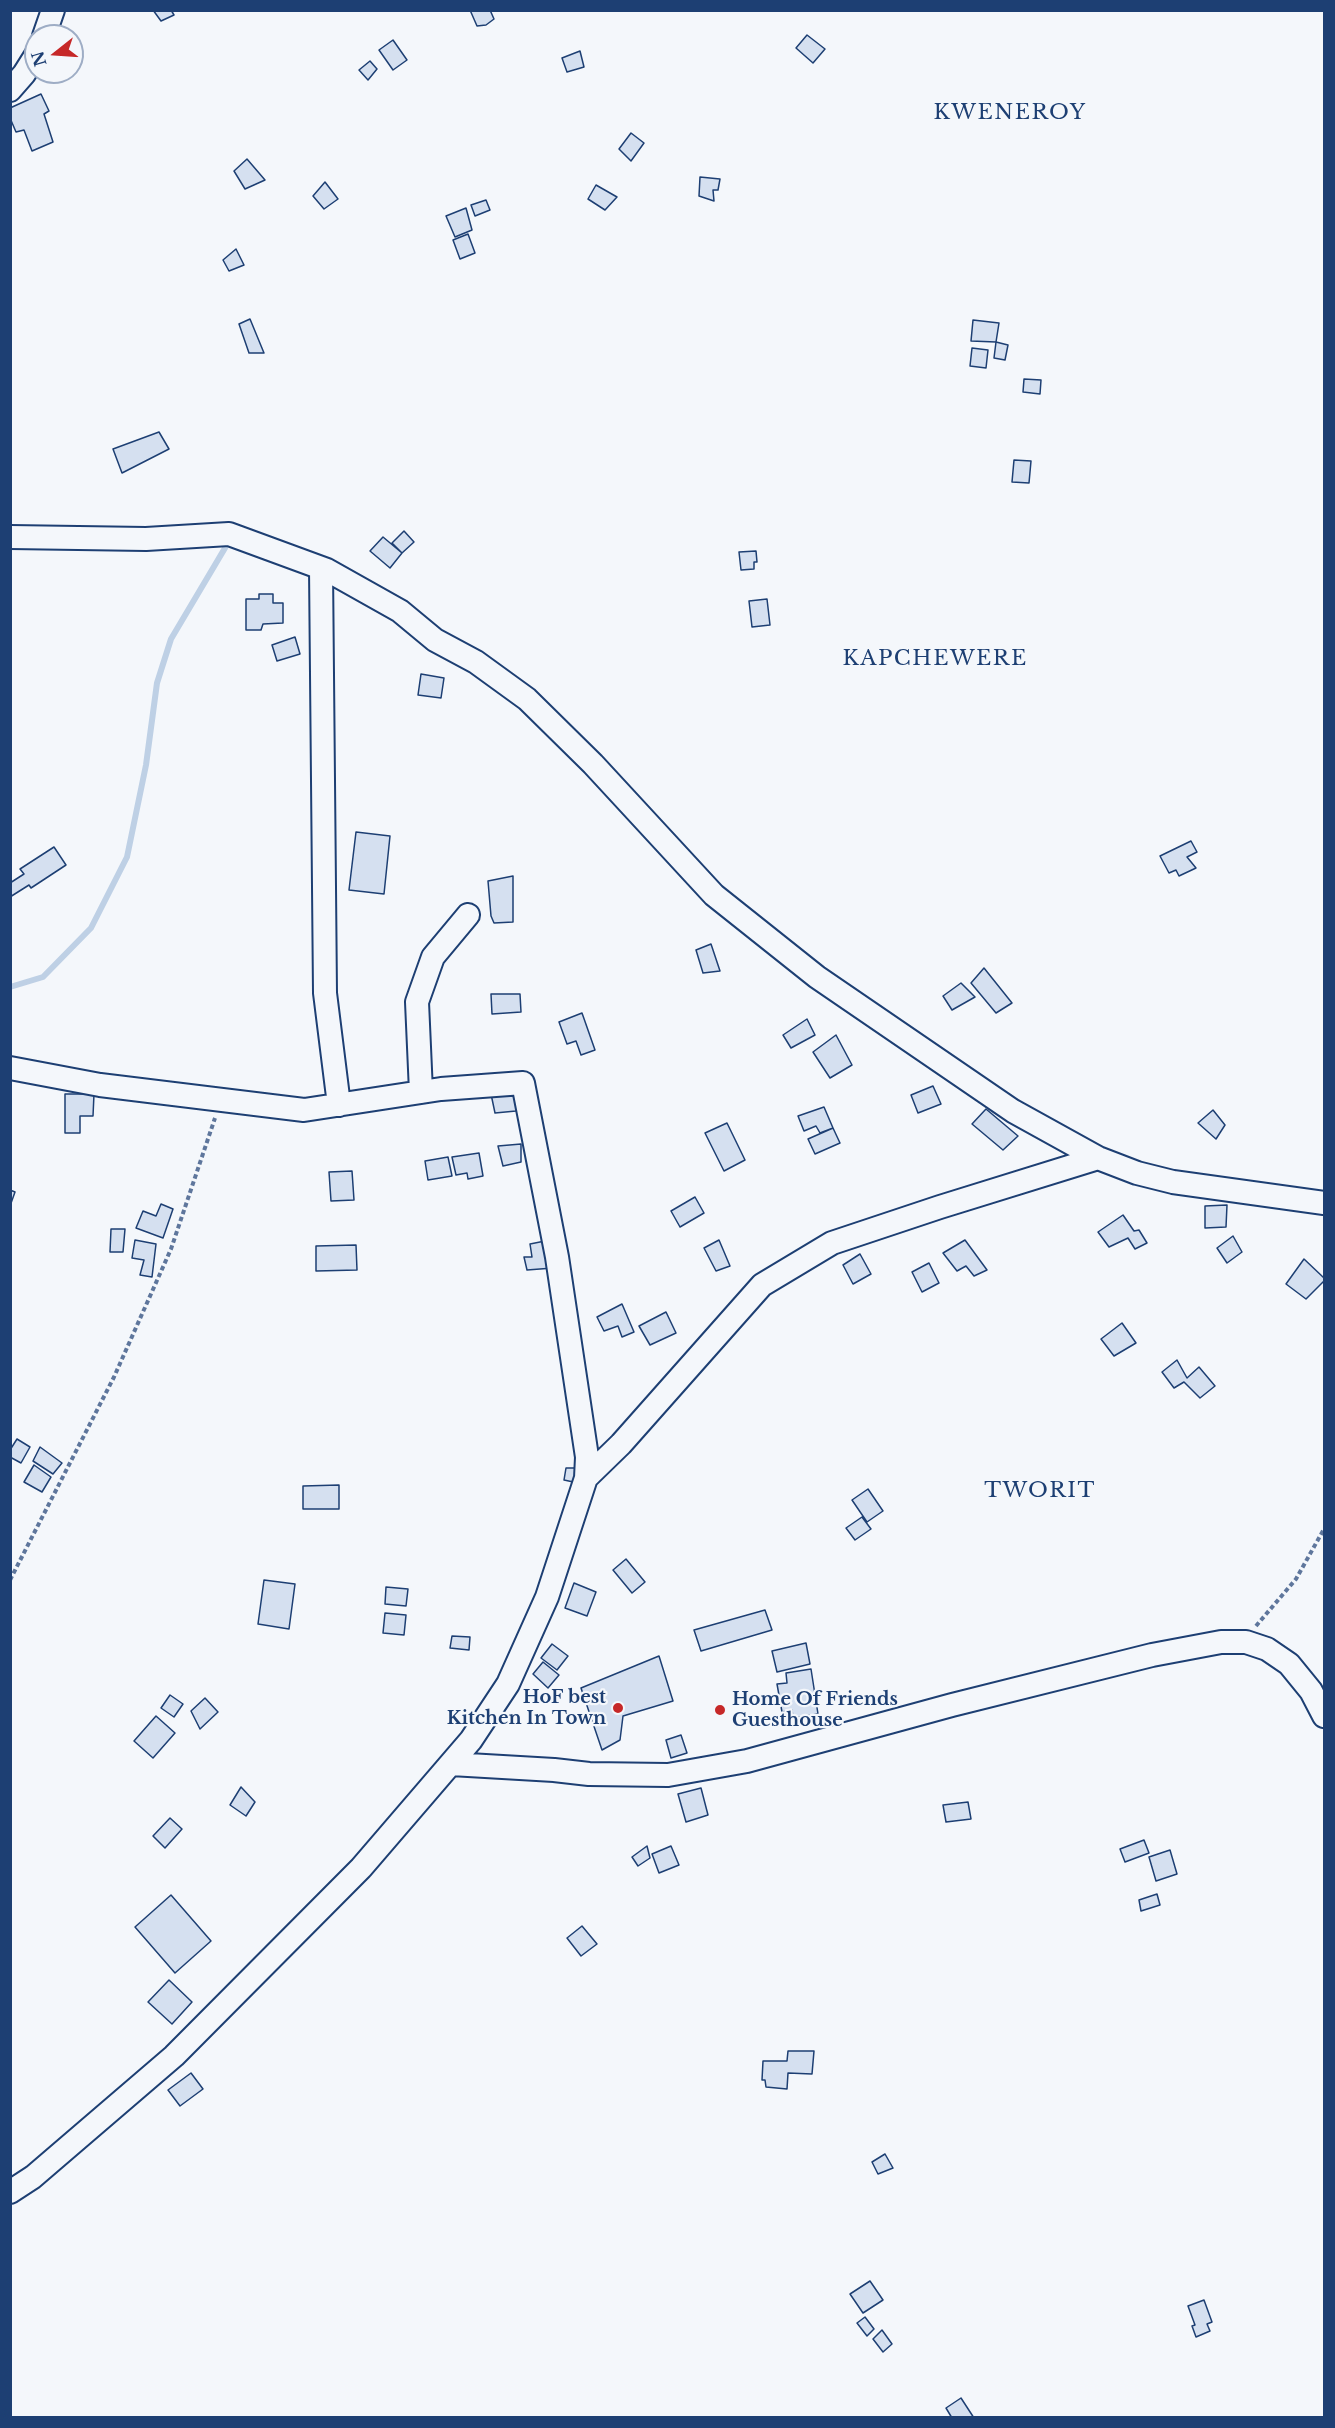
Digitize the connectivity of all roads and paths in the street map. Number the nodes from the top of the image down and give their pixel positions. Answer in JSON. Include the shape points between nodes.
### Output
{"nodes":[{"id":1,"x":24,"y":74,"type":"edge"},
{"id":2,"x":10,"y":90,"type":"edge"},
{"id":3,"x":10,"y":537,"type":"edge"},
{"id":4,"x":321,"y":568,"type":"junction"},
{"id":5,"x":468,"y":915,"type":"dead end"},
{"id":6,"x":10,"y":1068,"type":"edge"},
{"id":7,"x":421,"y":1092,"type":"junction"},
{"id":8,"x":221,"y":1100,"type":"junction"},
{"id":9,"x":339,"y":1105,"type":"junction"},
{"id":10,"x":1098,"y":1158,"type":"junction"},
{"id":11,"x":1324,"y":1203,"type":"edge"},
{"id":12,"x":586,"y":1478,"type":"junction"},
{"id":13,"x":1324,"y":1529,"type":"edge"},
{"id":14,"x":10,"y":1580,"type":"edge"},
{"id":15,"x":1246,"y":1642,"type":"junction"},
{"id":16,"x":1324,"y":1716,"type":"edge"},
{"id":17,"x":451,"y":1764,"type":"junction"},
{"id":18,"x":10,"y":2192,"type":"edge"}],
"edges":[{"from":1,"to":2,"type":"street"},
{"from":3,"to":4,"type":"street","via":[[147,539],[229,534]]},
{"from":4,"to":9,"type":"street","via":[[325,993]]},
{"from":4,"to":10,"type":"street","via":[[400,610],[435,640],[476,662],[527,699],[714,895],[790,956],[1013,1111]]},
{"from":5,"to":7,"type":"street","via":[[433,957],[417,1002]]},
{"from":6,"to":8,"type":"street","via":[[100,1085]]},
{"from":7,"to":9,"type":"street"},
{"from":7,"to":12,"type":"street","via":[[523,1083],[556,1257],[587,1456]]},
{"from":8,"to":9,"type":"street","via":[[304,1110]]},
{"from":8,"to":14,"type":"path","via":[[171,1249],[114,1377]]},
{"from":10,"to":11,"type":"street","via":[[1173,1182]]},
{"from":10,"to":12,"type":"street","via":[[832,1243],[792,1265],[762,1285]]},
{"from":12,"to":17,"type":"street","via":[[547,1597],[508,1684]]},
{"from":13,"to":15,"type":"path","via":[[1296,1579]]},
{"from":15,"to":16,"type":"street","via":[[1267,1649],[1289,1664],[1311,1691]]},
{"from":15,"to":17,"type":"street","via":[[1221,1642],[1152,1655],[747,1761],[668,1775],[589,1774]]},
{"from":17,"to":18,"type":"street","via":[[362,1869],[174,2056],[33,2177]]}]}
